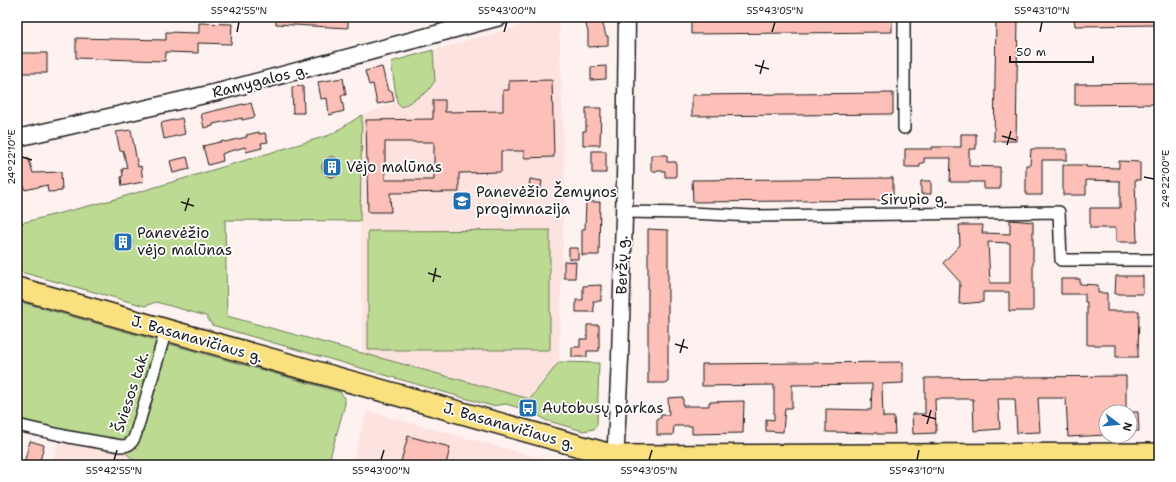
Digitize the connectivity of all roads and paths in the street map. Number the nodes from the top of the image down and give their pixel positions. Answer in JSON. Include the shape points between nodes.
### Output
{"nodes":[{"id":1,"x":500,"y":17,"type":"edge"},
{"id":2,"x":627,"y":17,"type":"edge"},
{"id":3,"x":904,"y":17,"type":"edge"},
{"id":4,"x":904,"y":128,"type":"dead end"},
{"id":5,"x":17,"y":138,"type":"edge"},
{"id":6,"x":623,"y":212,"type":"junction"},
{"id":7,"x":1159,"y":260,"type":"edge"},
{"id":8,"x":17,"y":288,"type":"edge"},
{"id":9,"x":166,"y":330,"type":"junction"},
{"id":10,"x":17,"y":425,"type":"edge"},
{"id":11,"x":1151,"y":458,"type":"edge"},
{"id":12,"x":749,"y":460,"type":"edge"},
{"id":13,"x":863,"y":460,"type":"edge"},
{"id":14,"x":615,"y":461,"type":"edge"}],
"edges":[{"from":1,"to":5,"type":"main road","name":"Ramygalos g.","via":[[222,91]]},
{"from":2,"to":6,"type":"main road","name":"Beržų g."},
{"from":3,"to":4,"type":"street"},
{"from":6,"to":7,"type":"street","name":"Sirupio g.","via":[[689,212],[753,216],[1059,212],[1061,260]]},
{"from":6,"to":14,"type":"main road","name":"Beržų g."},
{"from":8,"to":9,"type":"highway","name":"J. Basanavičiaus g."},
{"from":9,"to":10,"type":"street","name":"Šviesos tak.","via":[[135,436],[128,446],[69,437]]},
{"from":9,"to":14,"type":"highway","name":"J. Basanavičiaus g."},
{"from":11,"to":13,"type":"highway","name":"J. Basanavičiaus g."},
{"from":12,"to":13,"type":"highway","name":"J. Basanavičiaus g."},
{"from":12,"to":14,"type":"highway","name":"J. Basanavičiaus g."}]}
